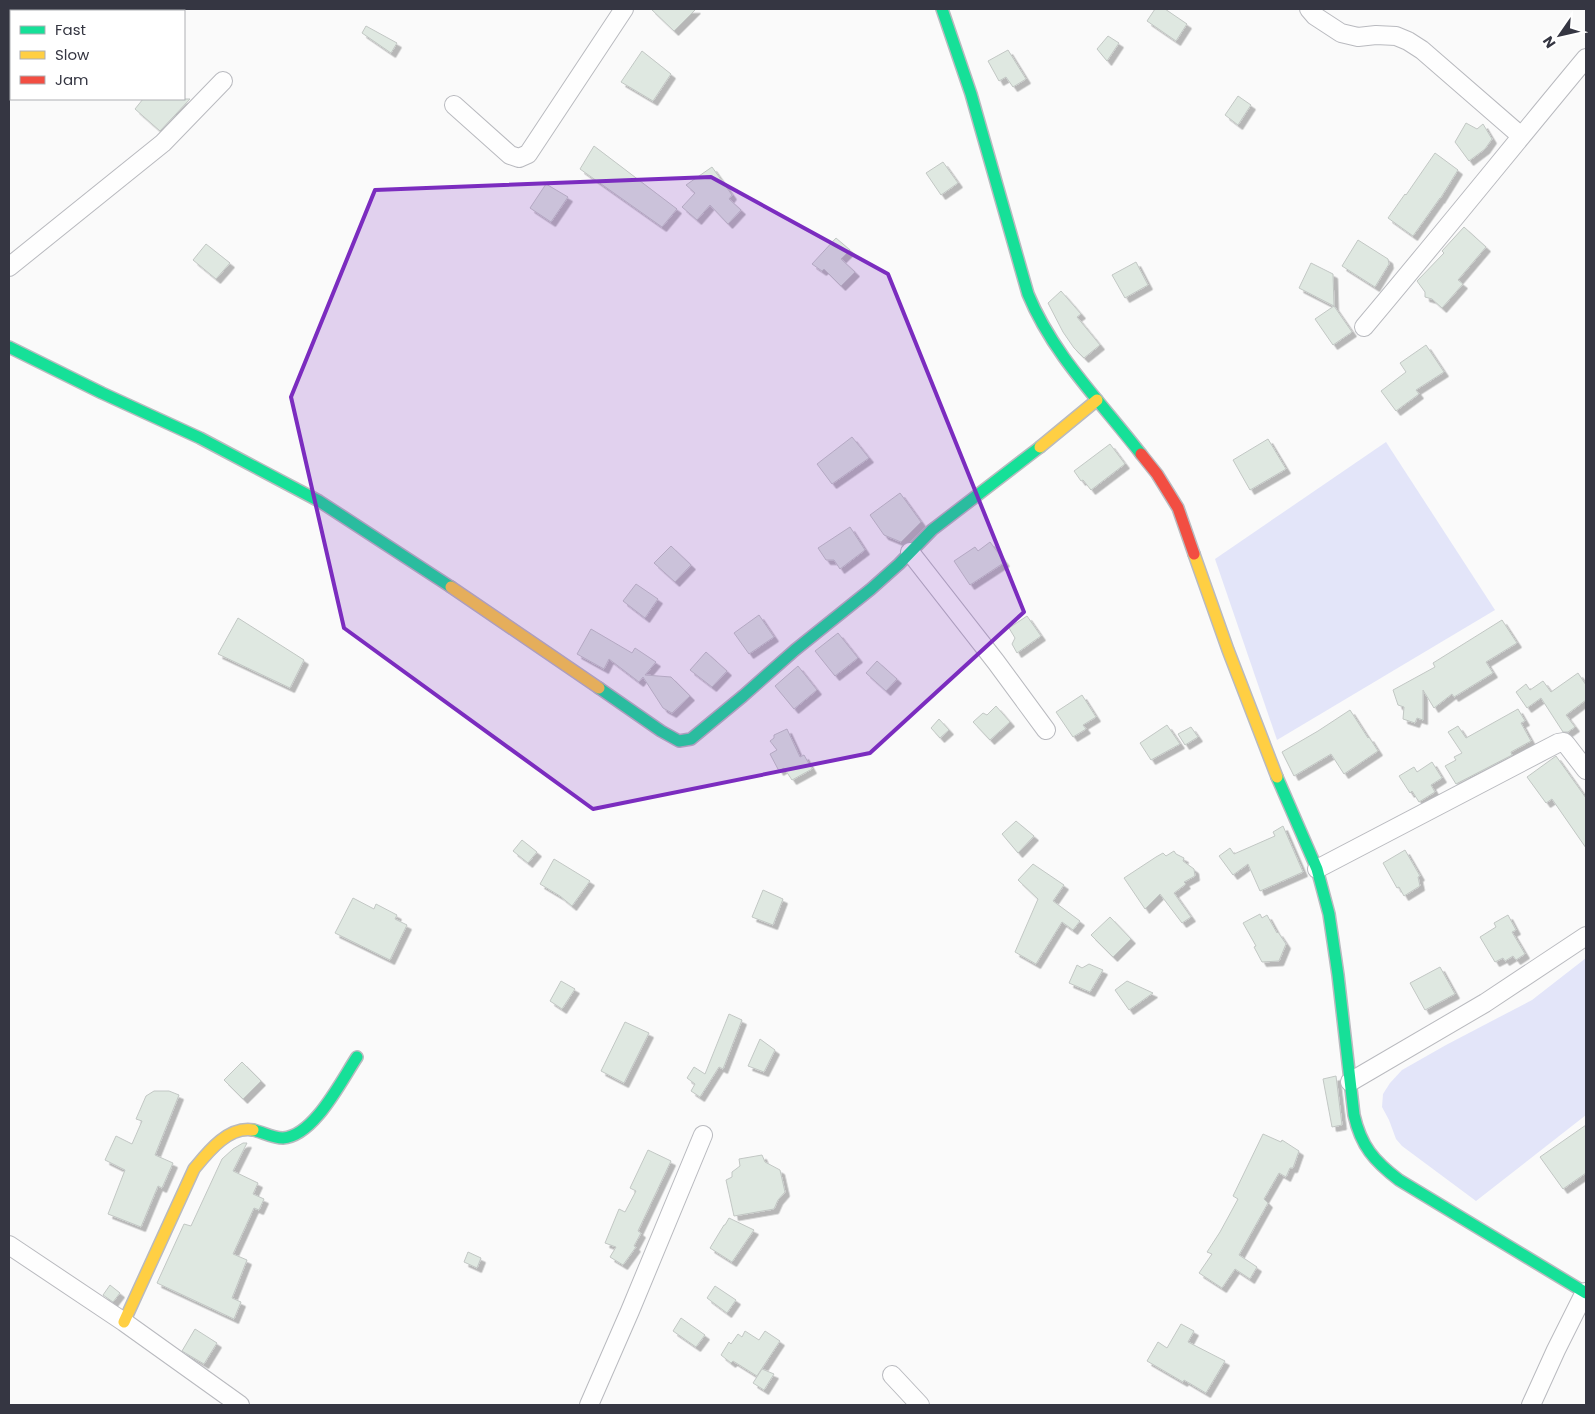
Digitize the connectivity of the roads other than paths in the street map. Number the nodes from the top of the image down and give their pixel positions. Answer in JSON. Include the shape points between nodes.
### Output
{"nodes":[{"id":1,"x":624,"y":9,"type":"edge"},
{"id":2,"x":942,"y":9,"type":"edge"},
{"id":3,"x":1309,"y":9,"type":"edge"},
{"id":4,"x":1586,"y":58,"type":"edge"},
{"id":5,"x":223,"y":81,"type":"dead end"},
{"id":6,"x":454,"y":105,"type":"dead end"},
{"id":7,"x":1521,"y":136,"type":"junction"},
{"id":8,"x":9,"y":267,"type":"edge"},
{"id":9,"x":1364,"y":327,"type":"dead end"},
{"id":10,"x":9,"y":346,"type":"edge"},
{"id":11,"x":1098,"y":400,"type":"junction"},
{"id":12,"x":910,"y":552,"type":"junction"},
{"id":13,"x":1046,"y":730,"type":"dead end"},
{"id":14,"x":1586,"y":770,"type":"edge"},
{"id":15,"x":1317,"y":869,"type":"junction"},
{"id":16,"x":1586,"y":936,"type":"edge"},
{"id":17,"x":357,"y":1057,"type":"dead end"},
{"id":18,"x":1350,"y":1082,"type":"junction"},
{"id":19,"x":703,"y":1135,"type":"dead end"},
{"id":20,"x":9,"y":1245,"type":"edge"},
{"id":21,"x":1585,"y":1293,"type":"edge"},
{"id":22,"x":124,"y":1322,"type":"junction"},
{"id":23,"x":892,"y":1375,"type":"dead end"},
{"id":24,"x":240,"y":1405,"type":"edge"},
{"id":25,"x":589,"y":1405,"type":"edge"},
{"id":26,"x":920,"y":1405,"type":"edge"},
{"id":27,"x":1531,"y":1405,"type":"edge"}],
"edges":[{"from":1,"to":6,"type":"street","via":[[528,154],[519,158],[510,155]]},
{"from":2,"to":11,"type":"street","via":[[971,94],[1028,294],[1052,343]]},
{"from":3,"to":7,"type":"street","via":[[1341,34],[1396,36],[1408,41]]},
{"from":4,"to":7,"type":"street"},
{"from":5,"to":8,"type":"street","via":[[163,143]]},
{"from":7,"to":9,"type":"street"},
{"from":10,"to":12,"type":"street","via":[[200,438],[318,501],[494,615],[679,741],[691,739],[744,696]]},
{"from":11,"to":12,"type":"street","via":[[932,530]]},
{"from":11,"to":15,"type":"street","via":[[1178,508],[1271,763]]},
{"from":12,"to":13,"type":"street"},
{"from":14,"to":15,"type":"street","via":[[1564,742],[1558,743]]},
{"from":15,"to":18,"type":"street","via":[[1329,914]]},
{"from":16,"to":18,"type":"street","via":[[1485,1003]]},
{"from":17,"to":22,"type":"street","via":[[318,1115],[301,1132],[285,1139],[246,1128],[232,1133],[211,1149],[194,1169]]},
{"from":18,"to":21,"type":"street","via":[[1361,1140],[1385,1171]]},
{"from":19,"to":25,"type":"street"},
{"from":20,"to":22,"type":"street"},
{"from":21,"to":27,"type":"street"},
{"from":22,"to":24,"type":"street"},
{"from":23,"to":26,"type":"street"}]}
